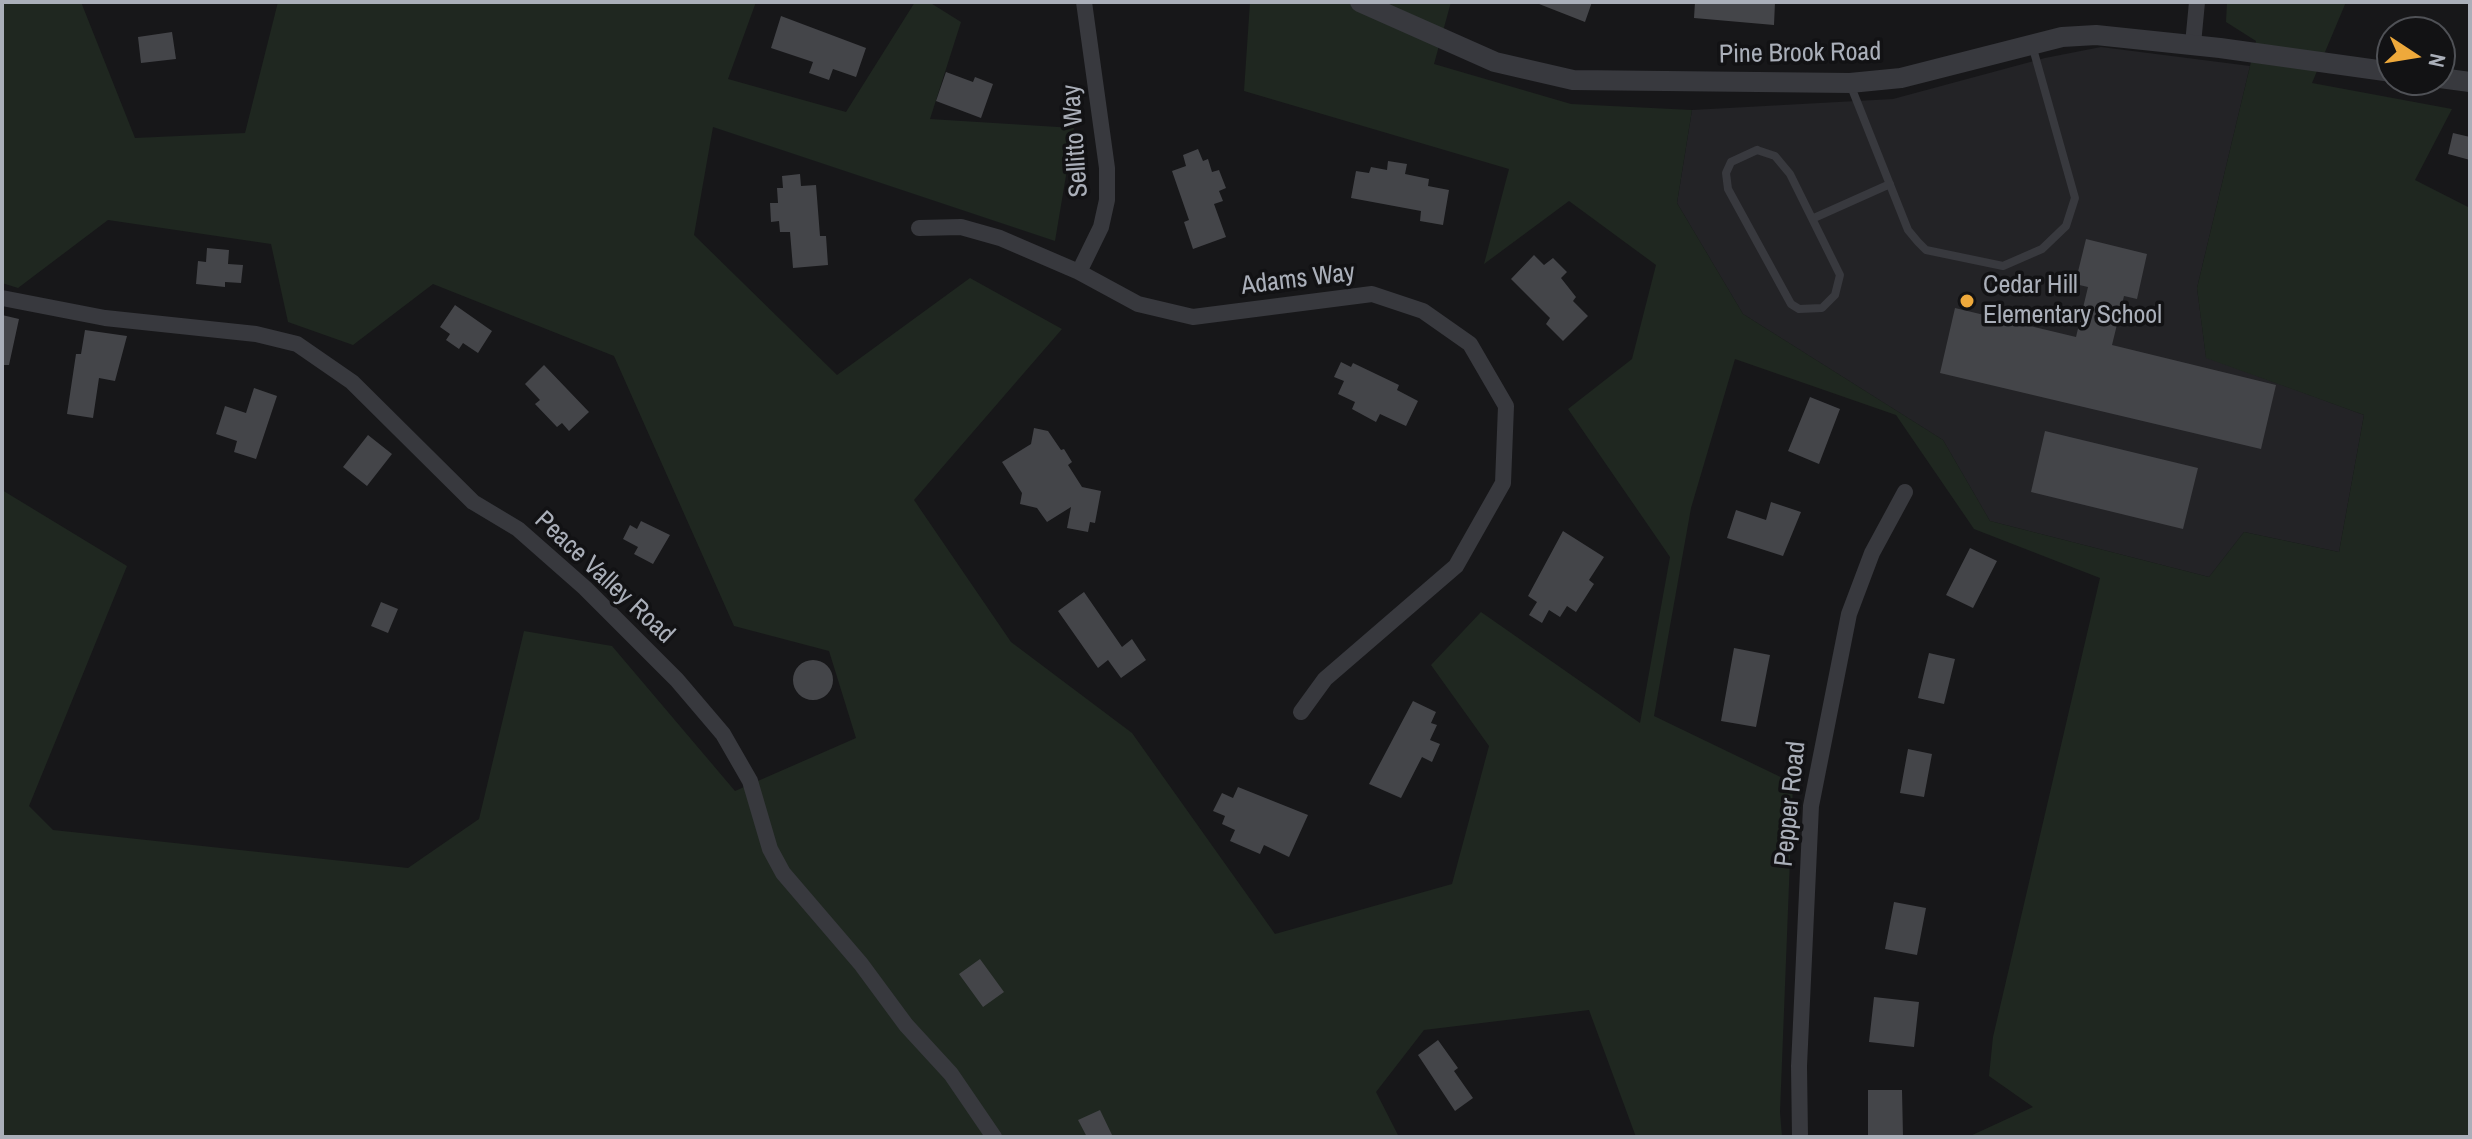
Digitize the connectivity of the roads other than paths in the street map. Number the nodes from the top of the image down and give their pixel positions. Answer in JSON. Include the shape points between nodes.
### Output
{"nodes":[{"id":1,"x":1084,"y":2,"type":"edge"},
{"id":2,"x":1360,"y":2,"type":"edge"},
{"id":3,"x":2197,"y":2,"type":"edge"},
{"id":4,"x":2032,"y":44,"type":"junction"},
{"id":5,"x":2193,"y":44,"type":"junction"},
{"id":6,"x":2376,"y":70,"type":"edge"},
{"id":7,"x":1850,"y":83,"type":"junction"},
{"id":8,"x":1890,"y":184,"type":"junction"},
{"id":9,"x":1814,"y":218,"type":"junction"},
{"id":10,"x":919,"y":228,"type":"dead end"},
{"id":11,"x":1079,"y":272,"type":"junction"},
{"id":12,"x":2,"y":298,"type":"edge"},
{"id":13,"x":1905,"y":492,"type":"dead end"},
{"id":14,"x":1301,"y":712,"type":"dead end"},
{"id":15,"x":994,"y":1137,"type":"edge"},
{"id":16,"x":1800,"y":1137,"type":"edge"}],
"edges":[{"from":1,"to":11,"type":"street","name":"Sellitto Way","via":[[1107,200],[1101,227]]},
{"from":2,"to":7,"type":"street","name":"Pine Brook Road","via":[[1534,74],[1573,80]]},
{"from":3,"to":5,"type":"street"},
{"from":4,"to":5,"type":"street","name":"Pine Brook Road","via":[[2096,35]]},
{"from":4,"to":7,"type":"street","name":"Pine Brook Road","via":[[1901,78]]},
{"from":4,"to":8,"type":"lane","via":[[2075,198],[2066,226],[2042,249],[2003,266],[1926,250],[1908,230]]},
{"from":5,"to":6,"type":"street","name":"Pine Brook Road"},
{"from":7,"to":8,"type":"lane"},
{"from":8,"to":9,"type":"lane"},
{"from":9,"to":9,"type":"lane","via":[[1775,156],[1757,150],[1731,162],[1728,189],[1777,284],[1799,309],[1830,303],[1840,275]]},
{"from":10,"to":11,"type":"street","name":"Adams Way","via":[[961,227]]},
{"from":11,"to":14,"type":"street","name":"Adams Way","via":[[1138,304],[1193,317],[1372,294],[1385,298],[1423,311],[1470,344],[1506,406],[1503,483],[1456,566],[1325,679]]},
{"from":12,"to":15,"type":"street","name":"Peace Valley Road","via":[[105,318],[256,334],[297,344],[352,382],[473,502],[518,529],[585,588],[723,734],[750,781],[770,849],[783,873],[951,1074]]},
{"from":13,"to":16,"type":"street","name":"Pepper Road","via":[[1872,553],[1849,614],[1813,792]]}]}
